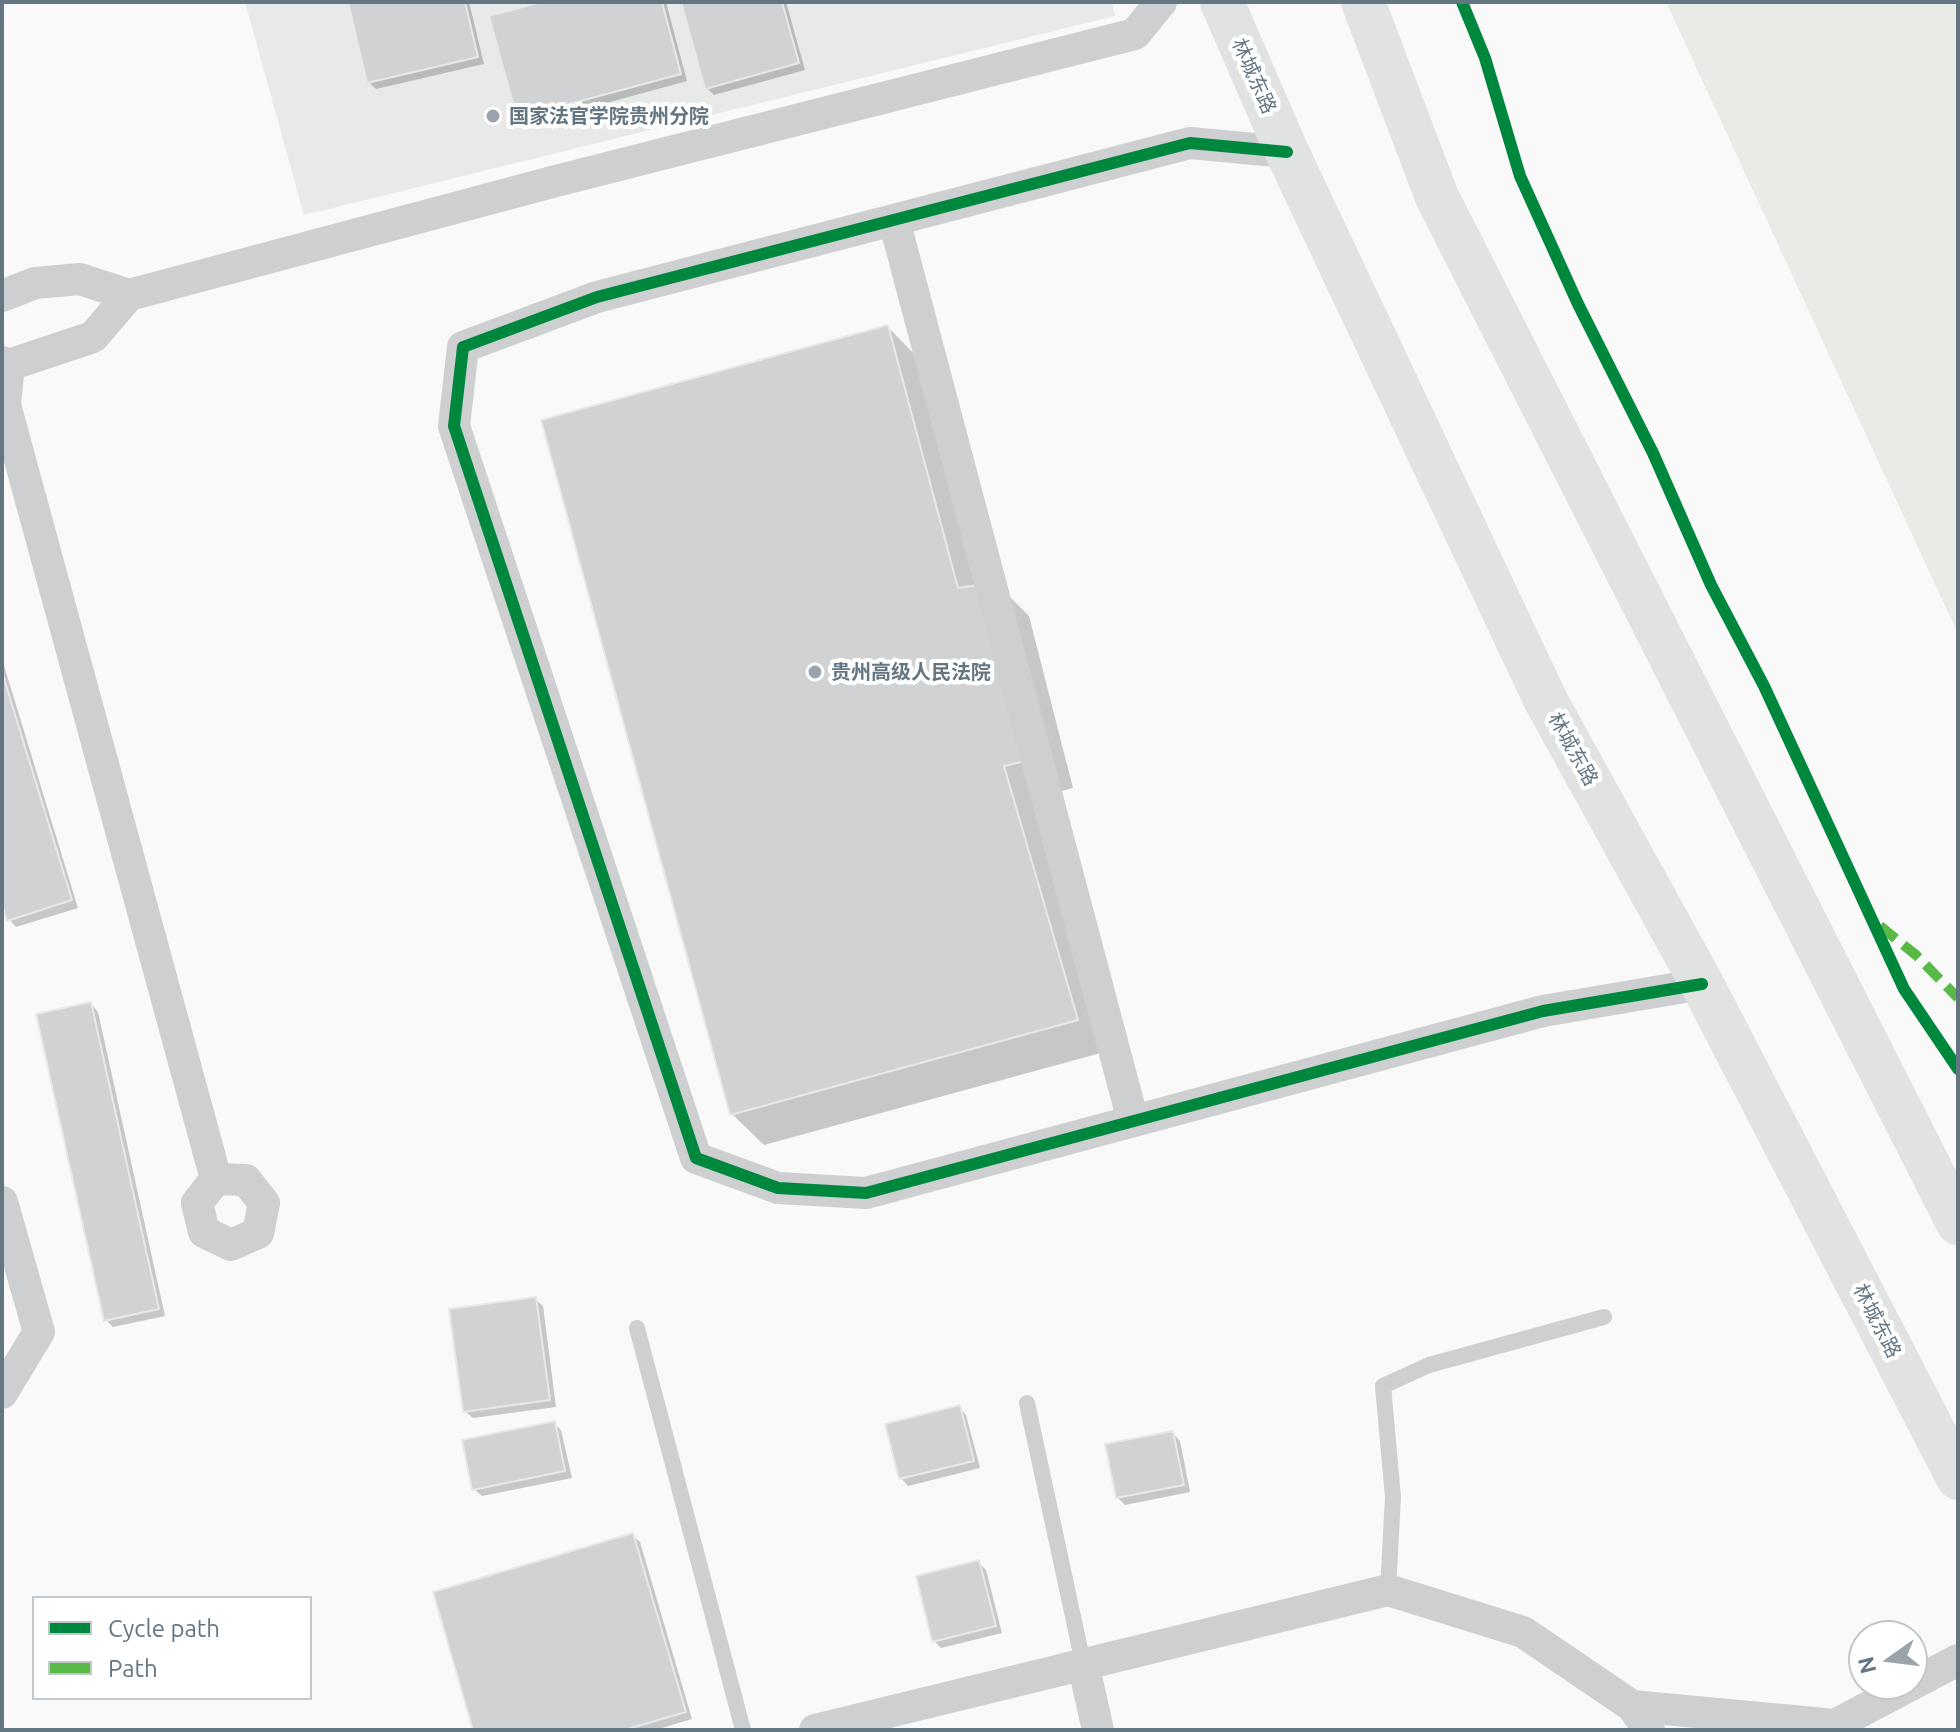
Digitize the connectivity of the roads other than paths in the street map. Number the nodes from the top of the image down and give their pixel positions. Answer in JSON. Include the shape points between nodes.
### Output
{"nodes":[{"id":1,"x":1161,"y":2,"type":"edge"},
{"id":2,"x":1222,"y":2,"type":"edge"},
{"id":3,"x":1363,"y":2,"type":"edge"},
{"id":4,"x":1287,"y":152,"type":"junction"},
{"id":5,"x":894,"y":220,"type":"junction"},
{"id":6,"x":129,"y":295,"type":"junction"},
{"id":7,"x":2,"y":296,"type":"edge"},
{"id":8,"x":5,"y":364,"type":"edge"},
{"id":9,"x":1702,"y":984,"type":"junction"},
{"id":10,"x":1133,"y":1121,"type":"junction"},
{"id":11,"x":216,"y":1179,"type":"dead end"},
{"id":12,"x":2,"y":1202,"type":"edge"},
{"id":13,"x":1958,"y":1223,"type":"edge"},
{"id":14,"x":1604,"y":1317,"type":"dead end"},
{"id":15,"x":637,"y":1328,"type":"dead end"},
{"id":16,"x":2,"y":1393,"type":"edge"},
{"id":17,"x":1027,"y":1403,"type":"dead end"},
{"id":18,"x":1958,"y":1478,"type":"edge"},
{"id":19,"x":1388,"y":1590,"type":"junction"},
{"id":20,"x":1958,"y":1660,"type":"edge"},
{"id":21,"x":1083,"y":1663,"type":"junction"},
{"id":22,"x":1640,"y":1718,"type":"edge"},
{"id":23,"x":743,"y":1730,"type":"edge"},
{"id":24,"x":815,"y":1730,"type":"edge"},
{"id":25,"x":1098,"y":1730,"type":"edge"}],
"edges":[{"from":1,"to":6,"type":"street","via":[[1135,34]]},
{"from":2,"to":4,"type":"main road","name":"林城东路"},
{"from":3,"to":13,"type":"main road","via":[[1437,197]]},
{"from":4,"to":5,"type":"street","via":[[1190,143]]},
{"from":4,"to":9,"type":"main road","name":"林城东路","via":[[1546,701]]},
{"from":5,"to":10,"type":"street"},
{"from":5,"to":10,"type":"street","via":[[597,297],[463,347],[454,426],[696,1158],[778,1188],[866,1193]]},
{"from":6,"to":7,"type":"street","via":[[80,279],[35,283]]},
{"from":6,"to":8,"type":"street","via":[[93,337]]},
{"from":8,"to":11,"type":"street","via":[[5,405]]},
{"from":9,"to":10,"type":"street","via":[[1543,1011]]},
{"from":9,"to":18,"type":"main road","name":"林城东路"},
{"from":12,"to":16,"type":"street","via":[[39,1332]]},
{"from":14,"to":19,"type":"lane","via":[[1429,1365],[1383,1386],[1393,1497]]},
{"from":15,"to":23,"type":"lane"},
{"from":17,"to":21,"type":"lane"},
{"from":19,"to":21,"type":"street"},
{"from":19,"to":22,"type":"street","via":[[1523,1632]]},
{"from":20,"to":22,"type":"street","via":[[1835,1725]]},
{"from":21,"to":24,"type":"street"},
{"from":21,"to":25,"type":"street"}]}
